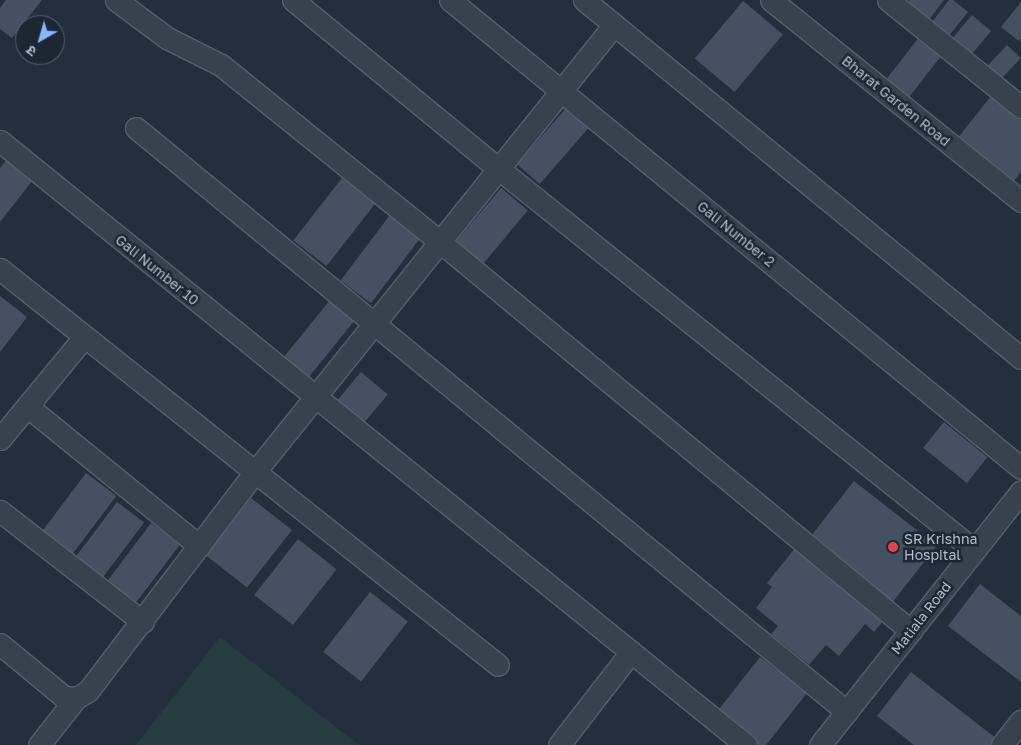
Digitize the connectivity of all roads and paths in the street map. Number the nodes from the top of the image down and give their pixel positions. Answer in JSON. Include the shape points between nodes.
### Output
{"nodes":[{"id":1,"x":116,"y":0,"type":"edge"},
{"id":2,"x":292,"y":0,"type":"edge"},
{"id":3,"x":450,"y":0,"type":"edge"},
{"id":4,"x":584,"y":0,"type":"edge"},
{"id":5,"x":772,"y":0,"type":"edge"},
{"id":6,"x":888,"y":0,"type":"edge"},
{"id":7,"x":614,"y":25,"type":"junction"},
{"id":8,"x":562,"y":91,"type":"junction"},
{"id":9,"x":1021,"y":107,"type":"edge"},
{"id":10,"x":136,"y":128,"type":"dead end"},
{"id":11,"x":0,"y":141,"type":"edge"},
{"id":12,"x":499,"y":169,"type":"junction"},
{"id":13,"x":1021,"y":201,"type":"edge"},
{"id":14,"x":440,"y":242,"type":"junction"},
{"id":15,"x":1,"y":272,"type":"edge"},
{"id":16,"x":375,"y":323,"type":"junction"},
{"id":17,"x":84,"y":337,"type":"junction"},
{"id":18,"x":1021,"y":358,"type":"edge"},
{"id":19,"x":315,"y":398,"type":"junction"},
{"id":20,"x":27,"y":406,"type":"junction"},
{"id":21,"x":0,"y":439,"type":"edge"},
{"id":22,"x":1021,"y":468,"type":"edge"},
{"id":23,"x":254,"y":473,"type":"junction"},
{"id":24,"x":1021,"y":491,"type":"edge"},
{"id":25,"x":0,"y":511,"type":"edge"},
{"id":26,"x":199,"y":546,"type":"junction"},
{"id":27,"x":974,"y":550,"type":"junction"},
{"id":28,"x":143,"y":622,"type":"junction"},
{"id":29,"x":911,"y":631,"type":"junction"},
{"id":30,"x":0,"y":644,"type":"edge"},
{"id":31,"x":631,"y":652,"type":"junction"},
{"id":32,"x":498,"y":664,"type":"dead end"},
{"id":33,"x":76,"y":698,"type":"junction"},
{"id":34,"x":846,"y":712,"type":"junction"},
{"id":35,"x":1021,"y":721,"type":"edge"},
{"id":36,"x":38,"y":745,"type":"edge"},
{"id":37,"x":559,"y":745,"type":"edge"},
{"id":38,"x":746,"y":745,"type":"edge"},
{"id":39,"x":820,"y":745,"type":"edge"},
{"id":40,"x":1002,"y":745,"type":"edge"}],
"edges":[{"from":1,"to":14,"type":"street","via":[[167,38],[221,65]]},
{"from":2,"to":12,"type":"street"},
{"from":3,"to":8,"type":"street","name":"Gali Number 2"},
{"from":4,"to":7,"type":"street"},
{"from":5,"to":13,"type":"street","name":"Bharat Garden Road"},
{"from":6,"to":9,"type":"street"},
{"from":7,"to":8,"type":"street"},
{"from":7,"to":18,"type":"street"},
{"from":8,"to":12,"type":"street"},
{"from":8,"to":22,"type":"street","name":"Gali Number 2"},
{"from":10,"to":16,"type":"street"},
{"from":11,"to":19,"type":"street","name":"Gali Number 10"},
{"from":12,"to":14,"type":"street"},
{"from":12,"to":27,"type":"street"},
{"from":14,"to":16,"type":"street"},
{"from":14,"to":29,"type":"street"},
{"from":15,"to":17,"type":"street"},
{"from":16,"to":19,"type":"street"},
{"from":16,"to":34,"type":"street"},
{"from":17,"to":20,"type":"street"},
{"from":17,"to":23,"type":"street"},
{"from":19,"to":23,"type":"street"},
{"from":19,"to":31,"type":"street","name":"Gali Number 10"},
{"from":20,"to":21,"type":"street"},
{"from":20,"to":26,"type":"street"},
{"from":23,"to":26,"type":"street"},
{"from":23,"to":32,"type":"street"},
{"from":24,"to":27,"type":"street","name":"Matiala Road"},
{"from":25,"to":28,"type":"street"},
{"from":26,"to":28,"type":"street"},
{"from":27,"to":29,"type":"street","name":"Matiala Road"},
{"from":28,"to":33,"type":"street","via":[[88,691]]},
{"from":29,"to":34,"type":"street","name":"Matiala Road"},
{"from":30,"to":33,"type":"street","via":[[64,697]]},
{"from":31,"to":37,"type":"street"},
{"from":31,"to":38,"type":"street","name":"Gali Number 10"},
{"from":33,"to":36,"type":"street"},
{"from":34,"to":39,"type":"street","name":"Matiala Road"},
{"from":35,"to":40,"type":"street"}]}
